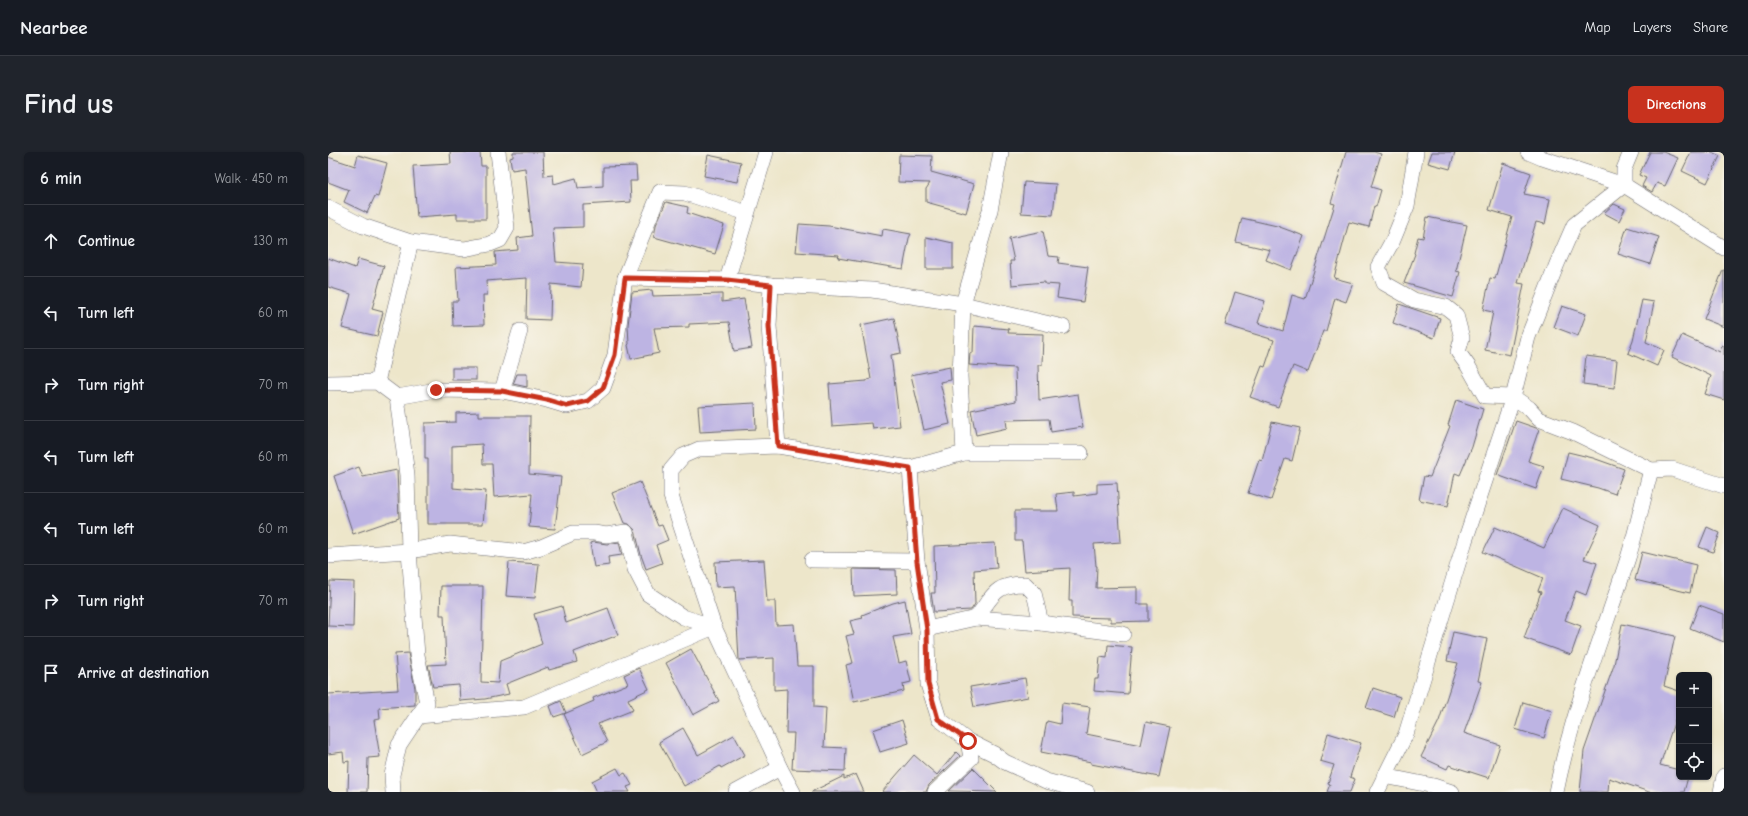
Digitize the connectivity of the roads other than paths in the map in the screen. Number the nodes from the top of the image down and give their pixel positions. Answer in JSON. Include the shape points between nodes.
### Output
{"nodes":[{"id":1,"x":498,"y":152,"type":"edge"},
{"id":2,"x":766,"y":152,"type":"edge"},
{"id":3,"x":1001,"y":152,"type":"edge"},
{"id":4,"x":1416,"y":152,"type":"edge"},
{"id":5,"x":1528,"y":152,"type":"edge"},
{"id":6,"x":1631,"y":152,"type":"edge"},
{"id":7,"x":1624,"y":185,"type":"junction"},
{"id":8,"x":328,"y":208,"type":"edge"},
{"id":9,"x":748,"y":213,"type":"junction"},
{"id":10,"x":411,"y":242,"type":"junction"},
{"id":11,"x":1724,"y":248,"type":"edge"},
{"id":12,"x":625,"y":278,"type":"junction"},
{"id":13,"x":727,"y":280,"type":"junction"},
{"id":14,"x":771,"y":285,"type":"junction"},
{"id":15,"x":963,"y":304,"type":"junction"},
{"id":16,"x":1063,"y":327,"type":"dead end"},
{"id":17,"x":520,"y":331,"type":"dead end"},
{"id":18,"x":377,"y":382,"type":"junction"},
{"id":19,"x":328,"y":384,"type":"edge"},
{"id":20,"x":502,"y":391,"type":"junction"},
{"id":21,"x":397,"y":397,"type":"junction"},
{"id":22,"x":1513,"y":397,"type":"junction"},
{"id":23,"x":778,"y":446,"type":"junction"},
{"id":24,"x":1081,"y":452,"type":"dead end"},
{"id":25,"x":964,"y":453,"type":"junction"},
{"id":26,"x":910,"y":468,"type":"junction"},
{"id":27,"x":1651,"y":470,"type":"junction"},
{"id":28,"x":1724,"y":486,"type":"edge"},
{"id":29,"x":409,"y":551,"type":"junction"},
{"id":30,"x":328,"y":556,"type":"edge"},
{"id":31,"x":812,"y":560,"type":"dead end"},
{"id":32,"x":917,"y":562,"type":"junction"},
{"id":33,"x":976,"y":618,"type":"junction"},
{"id":34,"x":1041,"y":623,"type":"junction"},
{"id":35,"x":714,"y":627,"type":"junction"},
{"id":36,"x":927,"y":630,"type":"junction"},
{"id":37,"x":1123,"y":634,"type":"dead end"},
{"id":38,"x":418,"y":716,"type":"junction"},
{"id":39,"x":968,"y":741,"type":"junction"},
{"id":40,"x":780,"y":768,"type":"junction"},
{"id":41,"x":1384,"y":776,"type":"junction"},
{"id":42,"x":1724,"y":776,"type":"edge"},
{"id":43,"x":1042,"y":786,"type":"edge"},
{"id":44,"x":393,"y":792,"type":"edge"},
{"id":45,"x":736,"y":792,"type":"edge"},
{"id":46,"x":793,"y":792,"type":"edge"},
{"id":47,"x":935,"y":792,"type":"edge"},
{"id":48,"x":1087,"y":792,"type":"edge"},
{"id":49,"x":1377,"y":792,"type":"edge"},
{"id":50,"x":1452,"y":792,"type":"edge"},
{"id":51,"x":1556,"y":792,"type":"edge"},
{"id":52,"x":1721,"y":792,"type":"edge"}],
"edges":[{"from":1,"to":10,"type":"street","via":[[507,228],[500,240],[464,250]]},
{"from":2,"to":9,"type":"street"},
{"from":3,"to":15,"type":"street","via":[[990,210]]},
{"from":4,"to":22,"type":"street","via":[[1407,206],[1378,267],[1384,283],[1414,300],[1446,307],[1456,315],[1462,338],[1458,352],[1484,396]]},
{"from":5,"to":7,"type":"street"},
{"from":6,"to":7,"type":"street","via":[[1624,169]]},
{"from":7,"to":11,"type":"street"},
{"from":7,"to":22,"type":"street","via":[[1574,225],[1528,337]]},
{"from":8,"to":10,"type":"street","via":[[363,226]]},
{"from":9,"to":12,"type":"street","via":[[685,193],[660,192]]},
{"from":9,"to":13,"type":"street"},
{"from":10,"to":18,"type":"street"},
{"from":12,"to":13,"type":"street"},
{"from":12,"to":20,"type":"street","via":[[615,355],[603,388],[588,401],[567,406]]},
{"from":13,"to":14,"type":"street"},
{"from":14,"to":15,"type":"street","via":[[872,290]]},
{"from":14,"to":23,"type":"street","via":[[769,326]]},
{"from":15,"to":16,"type":"street"},
{"from":15,"to":25,"type":"street","via":[[960,376]]},
{"from":17,"to":20,"type":"street"},
{"from":18,"to":19,"type":"street"},
{"from":18,"to":21,"type":"street"},
{"from":20,"to":21,"type":"street","via":[[436,390]]},
{"from":21,"to":29,"type":"street","via":[[407,475]]},
{"from":22,"to":27,"type":"street","via":[[1539,419],[1573,432]]},
{"from":22,"to":41,"type":"street","via":[[1465,541],[1406,734]]},
{"from":23,"to":26,"type":"street"},
{"from":23,"to":35,"type":"street","via":[[699,449],[683,456],[671,470],[671,496]]},
{"from":24,"to":25,"type":"street"},
{"from":25,"to":26,"type":"street"},
{"from":26,"to":32,"type":"street"},
{"from":27,"to":28,"type":"street","via":[[1672,469]]},
{"from":27,"to":51,"type":"street","via":[[1628,556],[1563,758]]},
{"from":29,"to":30,"type":"street"},
{"from":29,"to":35,"type":"street","via":[[450,544],[523,552],[573,532],[606,535],[626,532],[635,569],[648,594],[683,617]]},
{"from":29,"to":38,"type":"street","via":[[417,655],[427,703]]},
{"from":31,"to":32,"type":"street"},
{"from":32,"to":36,"type":"street"},
{"from":33,"to":34,"type":"street"},
{"from":33,"to":34,"type":"street","via":[[996,591],[1010,584],[1025,584],[1034,593]]},
{"from":33,"to":36,"type":"street"},
{"from":34,"to":37,"type":"street"},
{"from":35,"to":38,"type":"street","via":[[524,707]]},
{"from":35,"to":40,"type":"street"},
{"from":36,"to":39,"type":"street","via":[[928,684],[938,719]]},
{"from":38,"to":44,"type":"street","via":[[399,745],[392,775]]},
{"from":39,"to":43,"type":"street","via":[[994,754]]},
{"from":39,"to":47,"type":"street","via":[[971,758]]},
{"from":40,"to":45,"type":"street"},
{"from":40,"to":46,"type":"street"},
{"from":41,"to":49,"type":"street"},
{"from":41,"to":50,"type":"street"},
{"from":42,"to":52,"type":"street"},
{"from":43,"to":48,"type":"street"}]}
